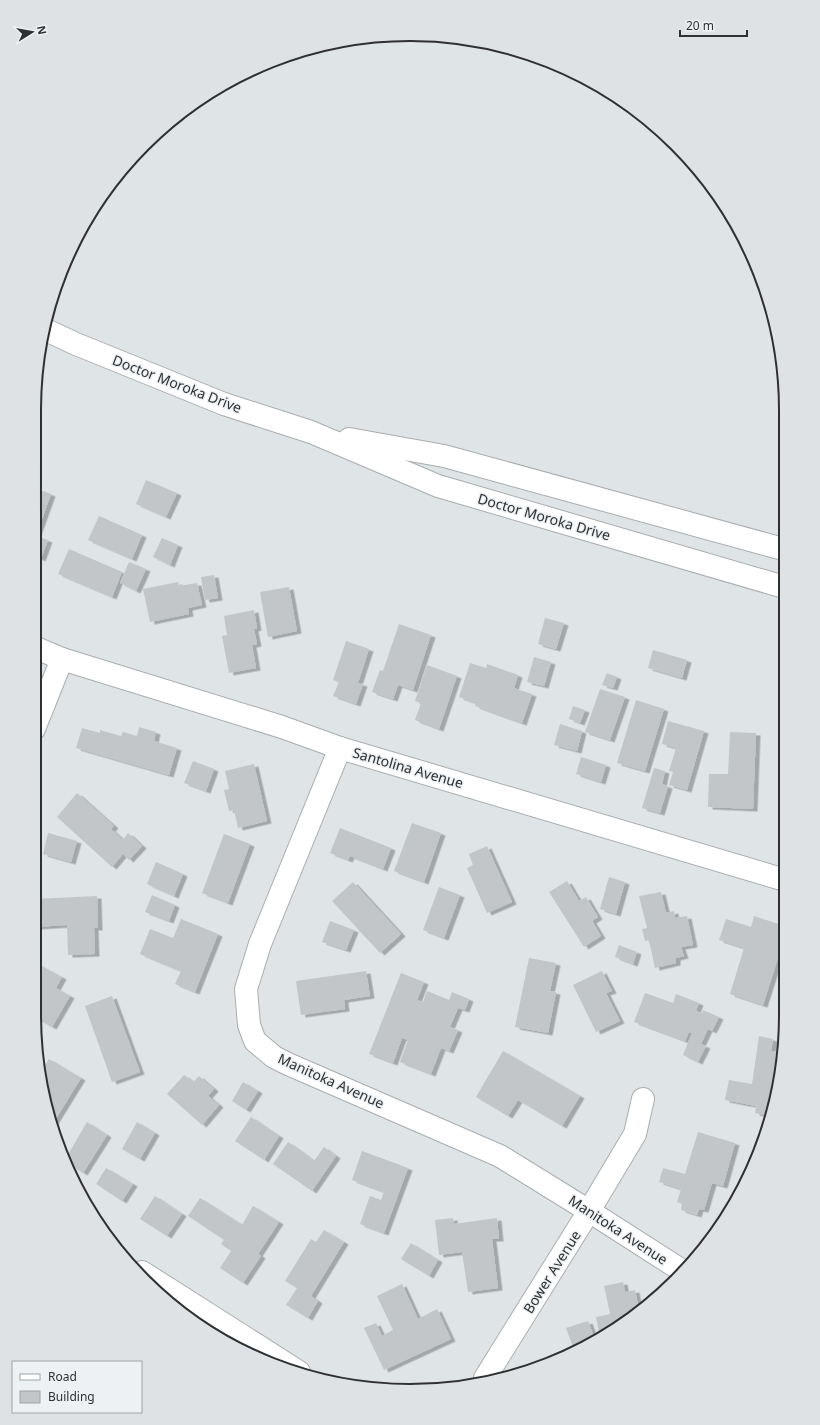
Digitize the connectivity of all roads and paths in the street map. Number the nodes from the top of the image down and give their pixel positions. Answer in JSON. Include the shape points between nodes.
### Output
{"nodes":[{"id":1,"x":50,"y":332,"type":"edge"},
{"id":2,"x":310,"y":432,"type":"junction"},
{"id":3,"x":779,"y":548,"type":"edge"},
{"id":4,"x":779,"y":586,"type":"edge"},
{"id":5,"x":41,"y":650,"type":"edge"},
{"id":6,"x":62,"y":659,"type":"junction"},
{"id":7,"x":41,"y":712,"type":"edge"},
{"id":8,"x":340,"y":748,"type":"junction"},
{"id":9,"x":779,"y":878,"type":"edge"},
{"id":10,"x":643,"y":1099,"type":"dead end"},
{"id":11,"x":590,"y":1211,"type":"junction"},
{"id":12,"x":678,"y":1268,"type":"edge"},
{"id":13,"x":151,"y":1278,"type":"edge"},
{"id":14,"x":280,"y":1360,"type":"edge"},
{"id":15,"x":486,"y":1376,"type":"edge"}],
"edges":[{"from":1,"to":2,"type":"street","name":"Doctor Moroka Drive","via":[[224,404]]},
{"from":2,"to":3,"type":"street","name":"Doctor Moroka Drive","via":[[444,456]]},
{"from":2,"to":4,"type":"street","name":"Doctor Moroka Drive","via":[[438,486]]},
{"from":5,"to":6,"type":"street","name":"Santolina Avenue"},
{"from":6,"to":7,"type":"street"},
{"from":6,"to":8,"type":"street","name":"Santolina Avenue"},
{"from":8,"to":9,"type":"street","name":"Santolina Avenue"},
{"from":8,"to":11,"type":"street","name":"Manitoka Avenue","via":[[260,944],[246,989],[249,1024],[255,1041],[274,1057],[288,1064],[500,1156]]},
{"from":10,"to":11,"type":"street","name":"Bower Avenue","via":[[635,1134]]},
{"from":11,"to":12,"type":"street","name":"Manitoka Avenue"},
{"from":11,"to":15,"type":"street","name":"Bower Avenue"},
{"from":13,"to":14,"type":"street"}]}
